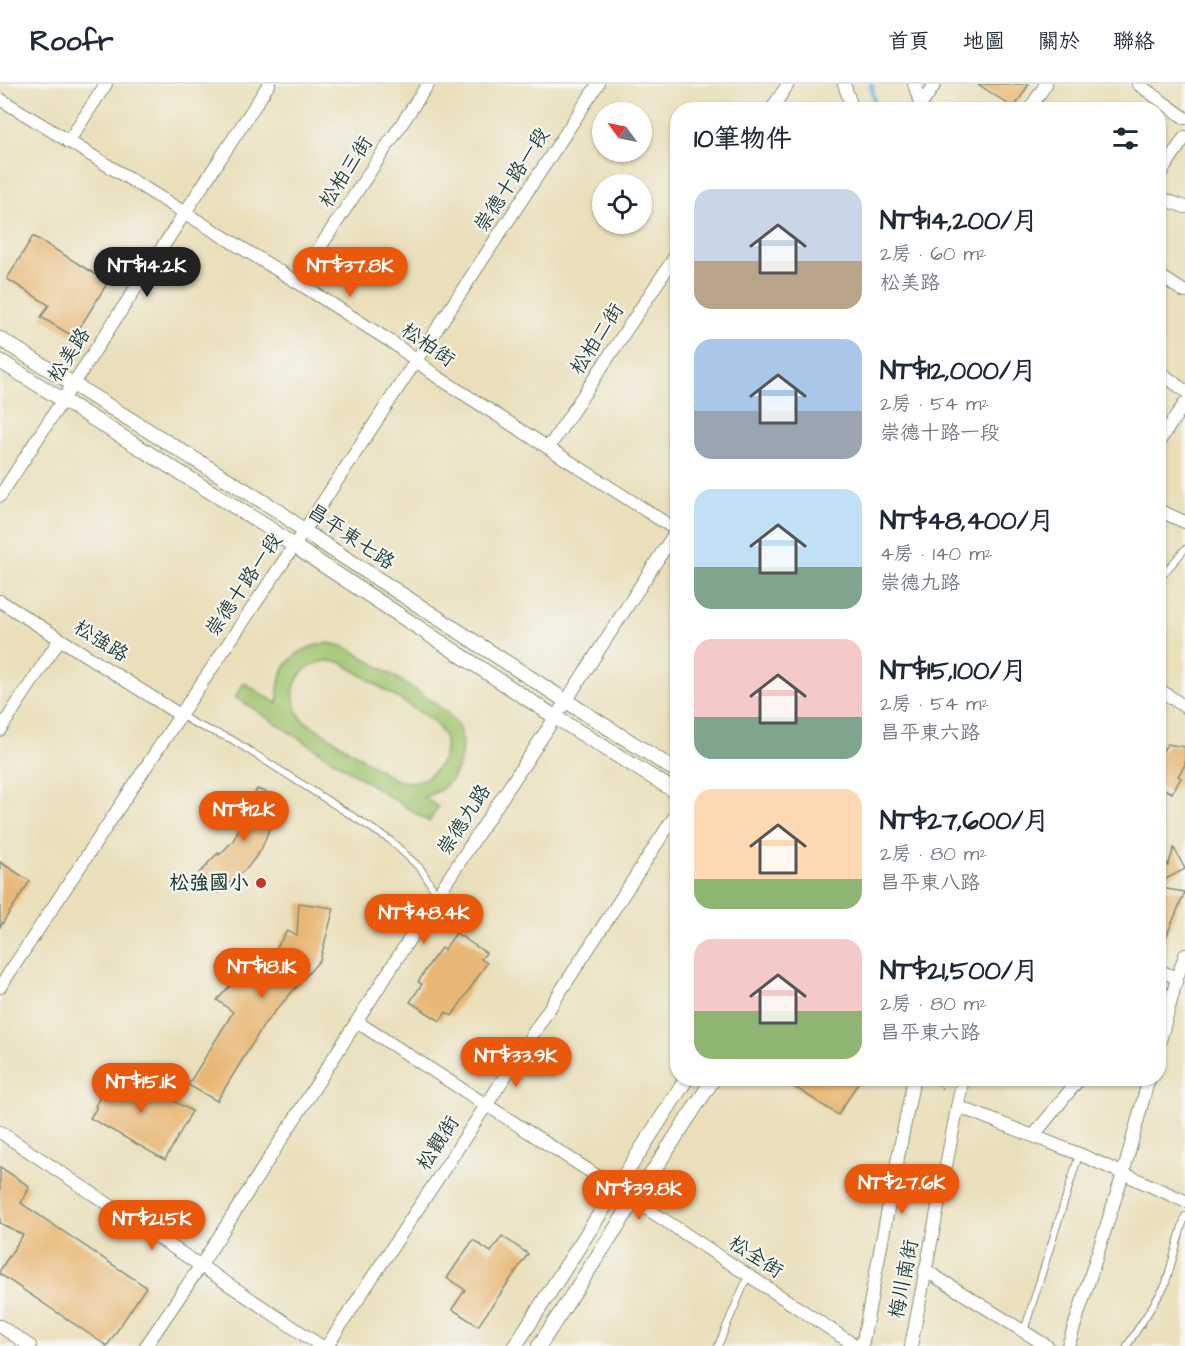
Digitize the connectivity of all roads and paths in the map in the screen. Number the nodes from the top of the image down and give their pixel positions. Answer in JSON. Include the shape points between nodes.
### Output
{"nodes":[{"id":1,"x":106,"y":84,"type":"edge"},
{"id":2,"x":269,"y":84,"type":"edge"},
{"id":3,"x":428,"y":84,"type":"edge"},
{"id":4,"x":598,"y":84,"type":"edge"},
{"id":5,"x":788,"y":84,"type":"edge"},
{"id":6,"x":844,"y":84,"type":"edge"},
{"id":7,"x":914,"y":84,"type":"edge"},
{"id":8,"x":936,"y":84,"type":"edge"},
{"id":9,"x":1046,"y":84,"type":"edge"},
{"id":10,"x":1138,"y":84,"type":"edge"},
{"id":11,"x":0,"y":99,"type":"edge"},
{"id":12,"x":776,"y":102,"type":"edge"},
{"id":13,"x":850,"y":102,"type":"edge"},
{"id":14,"x":920,"y":102,"type":"edge"},
{"id":15,"x":923,"y":102,"type":"edge"},
{"id":16,"x":1034,"y":102,"type":"edge"},
{"id":17,"x":1163,"y":102,"type":"edge"},
{"id":18,"x":1166,"y":104,"type":"edge"},
{"id":19,"x":1185,"y":118,"type":"edge"},
{"id":20,"x":1185,"y":137,"type":"edge"},
{"id":21,"x":68,"y":142,"type":"junction"},
{"id":22,"x":1166,"y":162,"type":"edge"},
{"id":23,"x":1166,"y":200,"type":"edge"},
{"id":24,"x":1185,"y":207,"type":"edge"},
{"id":25,"x":184,"y":213,"type":"junction"},
{"id":26,"x":670,"y":264,"type":"edge"},
{"id":27,"x":1166,"y":280,"type":"edge"},
{"id":28,"x":297,"y":282,"type":"junction"},
{"id":29,"x":1185,"y":292,"type":"edge"},
{"id":30,"x":0,"y":339,"type":"edge"},
{"id":31,"x":0,"y":361,"type":"edge"},
{"id":32,"x":416,"y":361,"type":"junction"},
{"id":33,"x":1166,"y":377,"type":"edge"},
{"id":34,"x":73,"y":385,"type":"junction"},
{"id":35,"x":1185,"y":391,"type":"edge"},
{"id":36,"x":63,"y":400,"type":"junction"},
{"id":37,"x":1185,"y":403,"type":"edge"},
{"id":38,"x":1166,"y":431,"type":"edge"},
{"id":39,"x":549,"y":447,"type":"junction"},
{"id":40,"x":0,"y":496,"type":"edge"},
{"id":41,"x":1166,"y":514,"type":"edge"},
{"id":42,"x":1185,"y":522,"type":"edge"},
{"id":43,"x":670,"y":524,"type":"edge"},
{"id":44,"x":304,"y":531,"type":"junction"},
{"id":45,"x":670,"y":541,"type":"edge"},
{"id":46,"x":294,"y":546,"type":"junction"},
{"id":47,"x":1185,"y":549,"type":"edge"},
{"id":48,"x":1166,"y":571,"type":"edge"},
{"id":49,"x":0,"y":601,"type":"edge"},
{"id":50,"x":60,"y":639,"type":"junction"},
{"id":51,"x":1166,"y":694,"type":"edge"},
{"id":52,"x":566,"y":701,"type":"junction"},
{"id":53,"x":1185,"y":707,"type":"edge"},
{"id":54,"x":180,"y":715,"type":"junction"},
{"id":55,"x":555,"y":717,"type":"junction"},
{"id":56,"x":0,"y":730,"type":"edge"},
{"id":57,"x":670,"y":767,"type":"edge"},
{"id":58,"x":670,"y":788,"type":"edge"},
{"id":59,"x":670,"y":823,"type":"edge"},
{"id":60,"x":437,"y":896,"type":"junction"},
{"id":61,"x":1185,"y":955,"type":"edge"},
{"id":62,"x":1166,"y":973,"type":"edge"},
{"id":63,"x":1177,"y":978,"type":"junction"},
{"id":64,"x":0,"y":987,"type":"edge"},
{"id":65,"x":1166,"y":1019,"type":"edge"},
{"id":66,"x":357,"y":1022,"type":"junction"},
{"id":67,"x":682,"y":1086,"type":"edge"},
{"id":68,"x":709,"y":1086,"type":"edge"},
{"id":69,"x":912,"y":1086,"type":"edge"},
{"id":70,"x":939,"y":1086,"type":"edge"},
{"id":71,"x":961,"y":1086,"type":"edge"},
{"id":72,"x":1074,"y":1086,"type":"edge"},
{"id":73,"x":1147,"y":1086,"type":"edge"},
{"id":74,"x":945,"y":1089,"type":"dead end"},
{"id":75,"x":486,"y":1106,"type":"junction"},
{"id":76,"x":957,"y":1106,"type":"junction"},
{"id":77,"x":0,"y":1132,"type":"edge"},
{"id":78,"x":1034,"y":1135,"type":"junction"},
{"id":79,"x":1079,"y":1154,"type":"junction"},
{"id":80,"x":1123,"y":1174,"type":"junction"},
{"id":81,"x":616,"y":1188,"type":"junction"},
{"id":82,"x":635,"y":1199,"type":"junction"},
{"id":83,"x":1185,"y":1201,"type":"edge"},
{"id":84,"x":1185,"y":1216,"type":"edge"},
{"id":85,"x":201,"y":1265,"type":"junction"},
{"id":86,"x":925,"y":1270,"type":"junction"},
{"id":87,"x":748,"y":1275,"type":"junction"},
{"id":88,"x":0,"y":1326,"type":"edge"},
{"id":89,"x":1023,"y":1332,"type":"junction"},
{"id":90,"x":30,"y":1346,"type":"edge"},
{"id":91,"x":146,"y":1346,"type":"edge"},
{"id":92,"x":321,"y":1346,"type":"edge"},
{"id":93,"x":327,"y":1346,"type":"edge"},
{"id":94,"x":515,"y":1346,"type":"edge"},
{"id":95,"x":539,"y":1346,"type":"edge"},
{"id":96,"x":718,"y":1346,"type":"edge"},
{"id":97,"x":856,"y":1346,"type":"edge"},
{"id":98,"x":862,"y":1346,"type":"edge"},
{"id":99,"x":911,"y":1346,"type":"edge"},
{"id":100,"x":1047,"y":1346,"type":"edge"},
{"id":101,"x":1068,"y":1346,"type":"edge"},
{"id":102,"x":1127,"y":1346,"type":"edge"}],
"edges":[{"from":1,"to":21,"type":"street"},
{"from":2,"to":25,"type":"street","name":"松美路"},
{"from":3,"to":28,"type":"street","name":"松柏三街"},
{"from":4,"to":32,"type":"street","name":"崇德十路一段"},
{"from":5,"to":12,"type":"street"},
{"from":6,"to":13,"type":"street"},
{"from":7,"to":14,"type":"street"},
{"from":8,"to":15,"type":"street"},
{"from":9,"to":16,"type":"street"},
{"from":10,"to":17,"type":"street"},
{"from":11,"to":21,"type":"street","name":"松柏街"},
{"from":18,"to":19,"type":"street"},
{"from":20,"to":22,"type":"street"},
{"from":21,"to":25,"type":"street","name":"松柏街"},
{"from":23,"to":24,"type":"street"},
{"from":25,"to":28,"type":"street","name":"松柏街"},
{"from":25,"to":34,"type":"street","name":"松美路"},
{"from":26,"to":39,"type":"street","name":"松柏二街"},
{"from":27,"to":29,"type":"street"},
{"from":28,"to":32,"type":"street","name":"松柏街"},
{"from":30,"to":34,"type":"street","name":"昌平東七路"},
{"from":31,"to":36,"type":"street","name":"昌平東七路"},
{"from":32,"to":39,"type":"street","name":"松柏街"},
{"from":32,"to":44,"type":"street","name":"崇德十路一段"},
{"from":33,"to":35,"type":"street"},
{"from":34,"to":36,"type":"street","name":"松美路"},
{"from":34,"to":44,"type":"street","name":"昌平東七路","via":[[280,512]]},
{"from":36,"to":40,"type":"street","name":"松美路"},
{"from":36,"to":46,"type":"street","name":"昌平東七路"},
{"from":37,"to":38,"type":"street"},
{"from":39,"to":43,"type":"street","name":"松柏街"},
{"from":41,"to":42,"type":"street"},
{"from":44,"to":46,"type":"street","name":"崇德十路一段"},
{"from":44,"to":52,"type":"street","name":"昌平東七路"},
{"from":45,"to":52,"type":"street","name":"崇德九路"},
{"from":46,"to":54,"type":"street","name":"崇德十路一段"},
{"from":46,"to":55,"type":"street","name":"昌平東七路"},
{"from":47,"to":48,"type":"lane"},
{"from":49,"to":50,"type":"street","name":"松強路"},
{"from":50,"to":54,"type":"street","name":"松強路"},
{"from":50,"to":56,"type":"street"},
{"from":51,"to":53,"type":"street"},
{"from":52,"to":55,"type":"street","name":"崇德九路"},
{"from":52,"to":57,"type":"street","name":"昌平東七路"},
{"from":54,"to":60,"type":"lane","via":[[231,739],[390,840],[421,869]]},
{"from":54,"to":64,"type":"street","name":"崇德十路一段"},
{"from":55,"to":58,"type":"street","name":"昌平東七路"},
{"from":55,"to":60,"type":"street","name":"崇德九路"},
{"from":59,"to":75,"type":"street","name":"松觀街"},
{"from":60,"to":66,"type":"street","name":"崇德九路"},
{"from":61,"to":63,"type":"street"},
{"from":62,"to":63,"type":"street"},
{"from":63,"to":65,"type":"street"},
{"from":66,"to":75,"type":"street"},
{"from":66,"to":85,"type":"street","name":"崇德九路"},
{"from":67,"to":81,"type":"street"},
{"from":68,"to":82,"type":"street"},
{"from":69,"to":98,"type":"street"},
{"from":70,"to":74,"type":"path"},
{"from":71,"to":76,"type":"street","name":"梅川南街"},
{"from":72,"to":78,"type":"street"},
{"from":73,"to":80,"type":"street"},
{"from":75,"to":81,"type":"street"},
{"from":75,"to":93,"type":"street","name":"松觀街"},
{"from":76,"to":78,"type":"street"},
{"from":76,"to":86,"type":"street","name":"梅川南街"},
{"from":77,"to":85,"type":"street"},
{"from":78,"to":79,"type":"street"},
{"from":79,"to":80,"type":"street"},
{"from":79,"to":89,"type":"lane"},
{"from":80,"to":83,"type":"street"},
{"from":80,"to":101,"type":"street"},
{"from":81,"to":94,"type":"street"},
{"from":82,"to":87,"type":"street","name":"松全街"},
{"from":82,"to":95,"type":"street"},
{"from":84,"to":102,"type":"lane","via":[[1165,1286]]},
{"from":85,"to":91,"type":"street","name":"崇德九路"},
{"from":85,"to":92,"type":"street"},
{"from":86,"to":89,"type":"street"},
{"from":86,"to":99,"type":"street","name":"梅川南街"},
{"from":87,"to":96,"type":"lane"},
{"from":87,"to":97,"type":"street","name":"松全街"},
{"from":88,"to":90,"type":"street"},
{"from":89,"to":100,"type":"street"}]}
